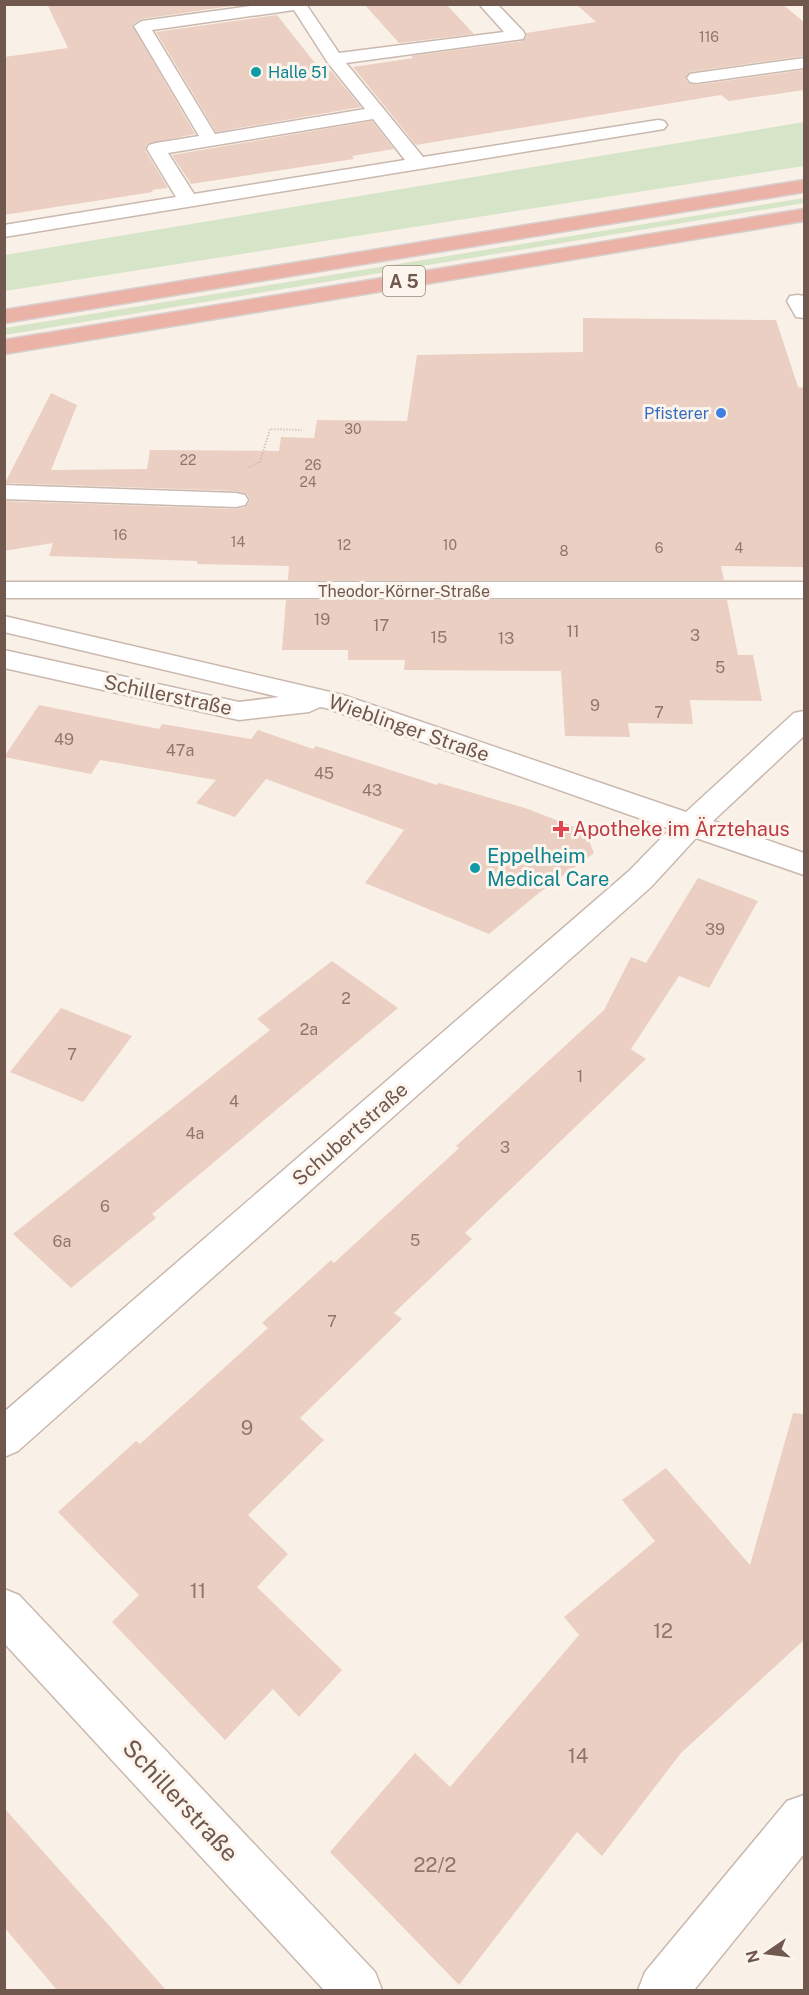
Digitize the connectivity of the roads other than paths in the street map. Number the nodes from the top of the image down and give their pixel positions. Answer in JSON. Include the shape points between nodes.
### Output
{"nodes":[{"id":1,"x":487,"y":4,"type":"edge"},
{"id":2,"x":298,"y":5,"type":"edge"},
{"id":3,"x":334,"y":59,"type":"junction"},
{"id":4,"x":804,"y":63,"type":"edge"},
{"id":5,"x":696,"y":78,"type":"dead end"},
{"id":6,"x":376,"y":113,"type":"junction"},
{"id":7,"x":658,"y":125,"type":"dead end"},
{"id":8,"x":210,"y":140,"type":"junction"},
{"id":9,"x":418,"y":164,"type":"junction"},
{"id":10,"x":804,"y":186,"type":"edge"},
{"id":11,"x":189,"y":202,"type":"junction"},
{"id":12,"x":804,"y":215,"type":"edge"},
{"id":13,"x":4,"y":231,"type":"edge"},
{"id":14,"x":4,"y":317,"type":"edge"},
{"id":15,"x":4,"y":347,"type":"edge"},
{"id":16,"x":4,"y":492,"type":"edge"},
{"id":17,"x":236,"y":500,"type":"road end"},
{"id":18,"x":4,"y":590,"type":"edge"},
{"id":19,"x":804,"y":590,"type":"edge"},
{"id":20,"x":4,"y":624,"type":"edge"},
{"id":21,"x":4,"y":659,"type":"edge"},
{"id":22,"x":333,"y":701,"type":"junction"},
{"id":23,"x":804,"y":720,"type":"edge"},
{"id":24,"x":691,"y":825,"type":"junction"},
{"id":25,"x":804,"y":864,"type":"edge"},
{"id":26,"x":4,"y":1438,"type":"edge"},
{"id":27,"x":4,"y":1610,"type":"edge"},
{"id":28,"x":804,"y":1818,"type":"edge"},
{"id":29,"x":357,"y":1990,"type":"edge"},
{"id":30,"x":663,"y":1990,"type":"edge"}],
"edges":[{"from":1,"to":3,"type":"street","via":[[517,35]]},
{"from":2,"to":3,"type":"street"},
{"from":2,"to":8,"type":"street","via":[[142,26]]},
{"from":3,"to":6,"type":"street"},
{"from":4,"to":5,"type":"street"},
{"from":6,"to":8,"type":"street"},
{"from":6,"to":9,"type":"street"},
{"from":7,"to":9,"type":"street"},
{"from":8,"to":11,"type":"street","via":[[156,149]]},
{"from":9,"to":11,"type":"street"},
{"from":10,"to":14,"type":"highway","number":"A 5"},
{"from":11,"to":13,"type":"street"},
{"from":12,"to":15,"type":"highway","number":"A 5"},
{"from":16,"to":17,"type":"street"},
{"from":18,"to":19,"type":"street","name":"Theodor-Körner-Straße"},
{"from":20,"to":22,"type":"street","name":"Wieblinger Straße"},
{"from":21,"to":22,"type":"street","name":"Schillerstraße","via":[[239,711]]},
{"from":22,"to":24,"type":"street","name":"Wieblinger Straße"},
{"from":23,"to":24,"type":"street","name":"Schubertstraße"},
{"from":24,"to":25,"type":"street","name":"Wieblinger Straße"},
{"from":24,"to":26,"type":"street","name":"Schubertstraße","via":[[640,879]]},
{"from":27,"to":29,"type":"street","name":"Schillerstraße"},
{"from":28,"to":30,"type":"street"}]}
